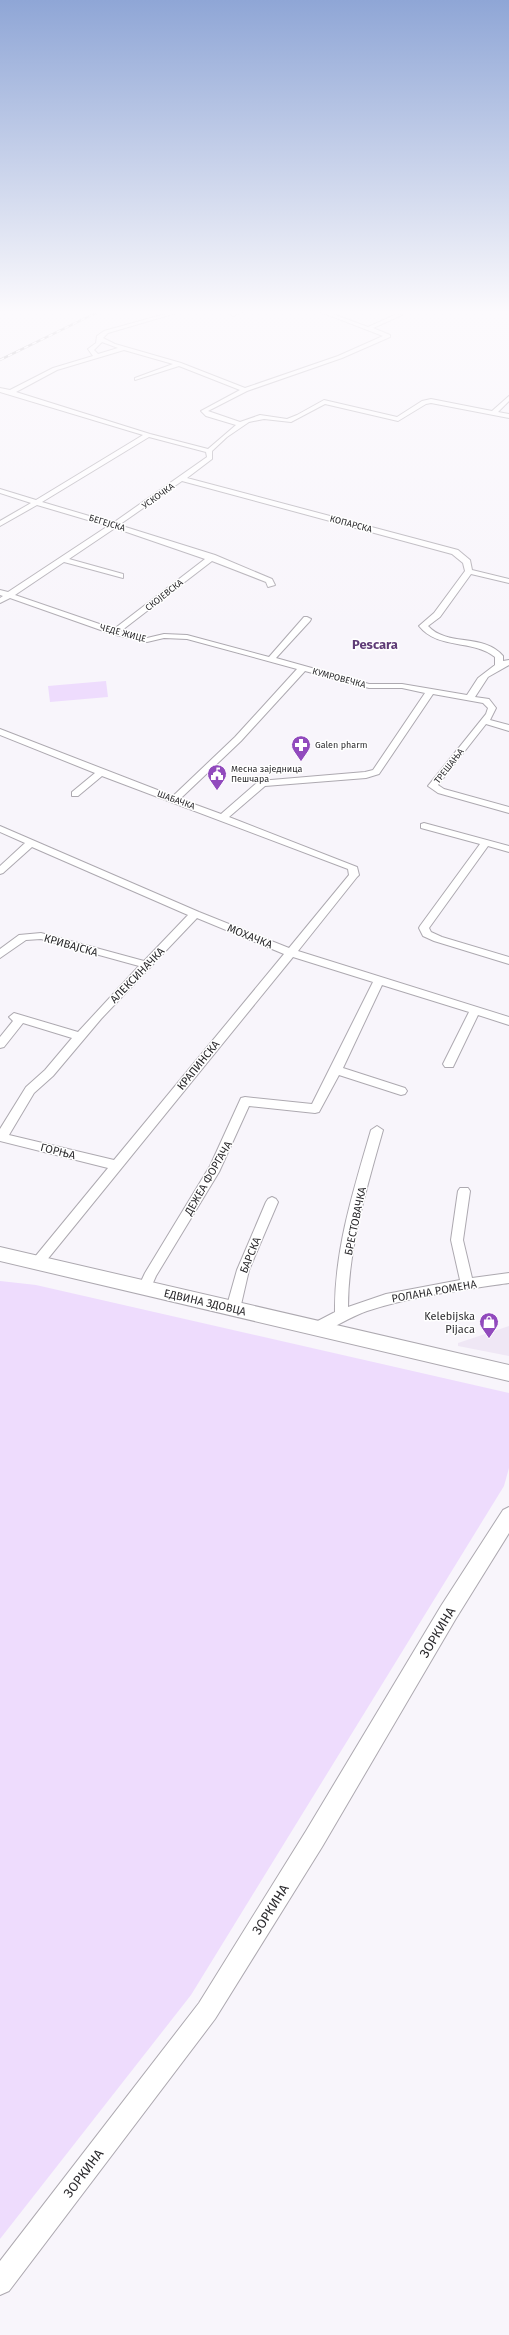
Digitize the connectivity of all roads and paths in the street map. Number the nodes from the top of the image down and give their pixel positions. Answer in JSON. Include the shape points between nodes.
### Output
{"nodes":[{"id":1,"x":98,"y":420,"type":"edge"},
{"id":2,"x":223,"y":420,"type":"edge"},
{"id":3,"x":252,"y":420,"type":"edge"},
{"id":4,"x":242,"y":425,"type":"junction"},
{"id":5,"x":148,"y":436,"type":"junction"},
{"id":6,"x":211,"y":449,"type":"junction"},
{"id":7,"x":182,"y":478,"type":"junction"},
{"id":8,"x":0,"y":491,"type":"edge"},
{"id":9,"x":38,"y":502,"type":"junction"},
{"id":10,"x":0,"y":524,"type":"edge"},
{"id":11,"x":116,"y":526,"type":"junction"},
{"id":12,"x":212,"y":557,"type":"junction"},
{"id":13,"x":65,"y":560,"type":"junction"},
{"id":14,"x":469,"y":570,"type":"junction"},
{"id":15,"x":120,"y":576,"type":"dead end"},
{"id":16,"x":509,"y":581,"type":"edge"},
{"id":17,"x":271,"y":585,"type":"dead end"},
{"id":18,"x":0,"y":592,"type":"edge"},
{"id":19,"x":9,"y":595,"type":"junction"},
{"id":20,"x":0,"y":601,"type":"edge"},
{"id":21,"x":307,"y":619,"type":"dead end"},
{"id":22,"x":115,"y":632,"type":"junction"},
{"id":23,"x":272,"y":658,"type":"junction"},
{"id":24,"x":509,"y":662,"type":"edge"},
{"id":25,"x":499,"y":665,"type":"junction"},
{"id":26,"x":302,"y":669,"type":"junction"},
{"id":27,"x":430,"y":692,"type":"junction"},
{"id":28,"x":470,"y":698,"type":"junction"},
{"id":29,"x":485,"y":721,"type":"junction"},
{"id":30,"x":509,"y":728,"type":"edge"},
{"id":31,"x":0,"y":732,"type":"edge"},
{"id":32,"x":100,"y":773,"type":"junction"},
{"id":33,"x":75,"y":794,"type":"dead end"},
{"id":34,"x":175,"y":799,"type":"junction"},
{"id":35,"x":509,"y":810,"type":"edge"},
{"id":36,"x":222,"y":818,"type":"junction"},
{"id":37,"x":424,"y":826,"type":"dead end"},
{"id":38,"x":0,"y":829,"type":"edge"},
{"id":39,"x":32,"y":842,"type":"junction"},
{"id":40,"x":486,"y":843,"type":"junction"},
{"id":41,"x":509,"y":849,"type":"edge"},
{"id":42,"x":352,"y":867,"type":"joint"},
{"id":43,"x":0,"y":871,"type":"edge"},
{"id":44,"x":195,"y":914,"type":"junction"},
{"id":45,"x":290,"y":952,"type":"junction"},
{"id":46,"x":0,"y":955,"type":"edge"},
{"id":47,"x":509,"y":961,"type":"edge"},
{"id":48,"x":148,"y":965,"type":"junction"},
{"id":49,"x":379,"y":980,"type":"junction"},
{"id":50,"x":475,"y":1011,"type":"junction"},
{"id":51,"x":509,"y":1021,"type":"edge"},
{"id":52,"x":79,"y":1036,"type":"junction"},
{"id":53,"x":0,"y":1044,"type":"edge"},
{"id":54,"x":449,"y":1064,"type":"dead end"},
{"id":55,"x":336,"y":1070,"type":"junction"},
{"id":56,"x":401,"y":1091,"type":"dead end"},
{"id":57,"x":377,"y":1130,"type":"dead end"},
{"id":58,"x":1,"y":1137,"type":"edge"},
{"id":59,"x":116,"y":1165,"type":"junction"},
{"id":60,"x":464,"y":1191,"type":"dead end"},
{"id":61,"x":272,"y":1202,"type":"dead end"},
{"id":62,"x":0,"y":1254,"type":"edge"},
{"id":63,"x":38,"y":1262,"type":"junction"},
{"id":64,"x":509,"y":1278,"type":"edge"},
{"id":65,"x":467,"y":1284,"type":"junction"},
{"id":66,"x":144,"y":1288,"type":"junction"},
{"id":67,"x":233,"y":1309,"type":"junction"},
{"id":68,"x":342,"y":1313,"type":"junction"},
{"id":69,"x":317,"y":1328,"type":"junction"},
{"id":70,"x":509,"y":1373,"type":"edge"},
{"id":71,"x":508,"y":1519,"type":"edge"},
{"id":72,"x":0,"y":2282,"type":"edge"}],
"edges":[{"from":1,"to":5,"type":"street"},
{"from":2,"to":4,"type":"street"},
{"from":3,"to":4,"type":"street","name":"УСКОЧКА"},
{"from":4,"to":6,"type":"street","name":"УСКОЧКА"},
{"from":5,"to":6,"type":"street"},
{"from":5,"to":9,"type":"street"},
{"from":6,"to":7,"type":"street","name":"УСКОЧКА","via":[[210,458]]},
{"from":7,"to":11,"type":"street","name":"УСКОЧКА"},
{"from":7,"to":14,"type":"street","name":"КОПАРСКА","via":[[454,552],[467,562]]},
{"from":8,"to":9,"type":"street","name":"БЕГЕЈСКА"},
{"from":9,"to":10,"type":"street"},
{"from":9,"to":11,"type":"street","name":"БЕГЕЈСКА"},
{"from":11,"to":12,"type":"street","name":"БЕГЕЈСКА"},
{"from":11,"to":13,"type":"street","name":"УСКОЧКА"},
{"from":12,"to":17,"type":"street","name":"БЕГЕЈСКА","via":[[269,581]]},
{"from":12,"to":22,"type":"street","name":"СКОЈЕВСКА"},
{"from":13,"to":15,"type":"street"},
{"from":13,"to":19,"type":"street","name":"УСКОЧКА"},
{"from":14,"to":16,"type":"street"},
{"from":14,"to":25,"type":"street","via":[[436,615],[423,626],[435,635],[490,649],[499,656]]},
{"from":18,"to":19,"type":"street","name":"ЧЕДЕ ЖИЦЕ"},
{"from":19,"to":20,"type":"street","name":"УСКОЧКА"},
{"from":19,"to":22,"type":"street","name":"ЧЕДЕ ЖИЦЕ"},
{"from":21,"to":23,"type":"street"},
{"from":22,"to":23,"type":"street","name":"ЧЕДЕ ЖИЦЕ","via":[[147,640],[164,636],[187,636]]},
{"from":23,"to":26,"type":"street","name":"КУМРОВЕЧКА"},
{"from":24,"to":25,"type":"street"},
{"from":25,"to":28,"type":"street","via":[[478,682]]},
{"from":26,"to":27,"type":"street","name":"КУМРОВЕЧКА","via":[[369,686],[402,686]]},
{"from":26,"to":34,"type":"street","via":[[238,739]]},
{"from":27,"to":28,"type":"street","name":"КУМРОВЕЧКА"},
{"from":27,"to":36,"type":"street","via":[[376,772],[366,775],[262,783]]},
{"from":28,"to":29,"type":"street","name":"КУМРОВЕЧКА","via":[[486,701],[491,705],[492,710]]},
{"from":29,"to":30,"type":"street"},
{"from":29,"to":35,"type":"street","name":"ТРЕШАЊА","via":[[433,786],[441,791]]},
{"from":31,"to":32,"type":"street","name":"ШАБАЧКА"},
{"from":32,"to":33,"type":"street"},
{"from":32,"to":34,"type":"street","name":"ШАБАЧКА"},
{"from":34,"to":36,"type":"street","name":"ШАБАЧКА"},
{"from":36,"to":42,"type":"street","name":"ШАБАЧКА"},
{"from":37,"to":40,"type":"street"},
{"from":38,"to":39,"type":"street","name":"МОХАЧКА"},
{"from":39,"to":43,"type":"street"},
{"from":39,"to":44,"type":"street","name":"МОХАЧКА"},
{"from":40,"to":41,"type":"street"},
{"from":40,"to":47,"type":"street","via":[[424,928],[427,934],[438,939]]},
{"from":42,"to":45,"type":"street","name":"КРАПИНСКА","via":[[354,875]]},
{"from":44,"to":45,"type":"street","name":"МОХАЧКА"},
{"from":44,"to":48,"type":"street","name":"АЛЕКСИНАЧКА"},
{"from":45,"to":49,"type":"street","name":"МОХАЧКА"},
{"from":45,"to":59,"type":"street","name":"КРАПИНСКА"},
{"from":46,"to":48,"type":"street","name":"КРИВАЈСКА","via":[[21,937],[28,935],[42,936]]},
{"from":48,"to":52,"type":"street","name":"АЛЕКСИНАЧКА"},
{"from":49,"to":50,"type":"street","name":"МОХАЧКА"},
{"from":49,"to":55,"type":"street","name":"ДЕЖЕА ФОРГАЧА"},
{"from":50,"to":51,"type":"street","name":"МОХАЧКА"},
{"from":50,"to":54,"type":"street"},
{"from":52,"to":53,"type":"street","via":[[17,1018]]},
{"from":52,"to":58,"type":"street","name":"АЛЕКСИНАЧКА","via":[[30,1090]]},
{"from":55,"to":56,"type":"street"},
{"from":55,"to":66,"type":"street","name":"ДЕЖЕА ФОРГАЧА","via":[[315,1109],[245,1101],[221,1159],[150,1273]]},
{"from":57,"to":68,"type":"street","name":"БРЕСТОВАЧКА","via":[[350,1237],[341,1296]]},
{"from":58,"to":59,"type":"street","name":"ГОРЊА"},
{"from":59,"to":63,"type":"street","name":"КРАПИНСКА"},
{"from":60,"to":65,"type":"street","via":[[457,1240]]},
{"from":61,"to":67,"type":"street","name":"БАРСКА","via":[[243,1270]]},
{"from":62,"to":63,"type":"main road","name":"ЕДВИНА ЗДОВЦА"},
{"from":63,"to":66,"type":"main road","name":"ЕДВИНА ЗДОВЦА"},
{"from":64,"to":65,"type":"street","name":"РОЛАНА РОМЕНА"},
{"from":65,"to":68,"type":"street","name":"РОЛАНА РОМЕНА","via":[[399,1296]]},
{"from":66,"to":67,"type":"main road","name":"ЕДВИНА ЗДОВЦА"},
{"from":67,"to":69,"type":"main road","name":"ЕДВИНА ЗДОВЦА"},
{"from":68,"to":69,"type":"street","name":"РОЛАНА РОМЕНА"},
{"from":69,"to":70,"type":"main road","name":"ЕДВИНА ЗДОВЦА"},
{"from":71,"to":72,"type":"street","name":"ЗОРКИНА","via":[[448,1613],[314,1839],[206,2011]]}]}
